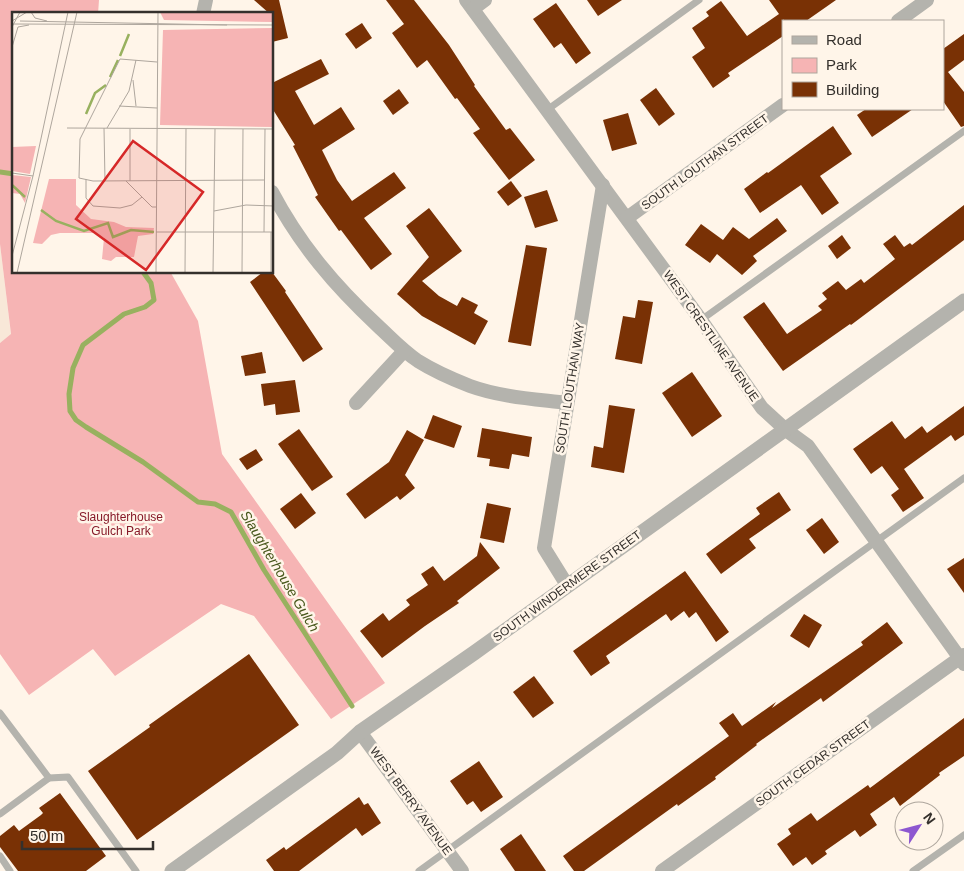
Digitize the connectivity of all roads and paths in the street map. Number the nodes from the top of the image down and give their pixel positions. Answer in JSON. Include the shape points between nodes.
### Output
{"nodes":[{"id":1,"x":485,"y":0,"type":"edge"},
{"id":2,"x":699,"y":0,"type":"edge"},
{"id":3,"x":927,"y":0,"type":"edge"},
{"id":4,"x":470,"y":4,"type":"edge"},
{"id":5,"x":899,"y":20,"type":"edge"},
{"id":6,"x":782,"y":106,"type":"edge"},
{"id":7,"x":547,"y":110,"type":"junction"},
{"id":8,"x":964,"y":130,"type":"edge"},
{"id":9,"x":602,"y":186,"type":"junction"},
{"id":10,"x":274,"y":196,"type":"edge"},
{"id":11,"x":627,"y":218,"type":"junction"},
{"id":12,"x":964,"y":301,"type":"edge"},
{"id":13,"x":701,"y":320,"type":"junction"},
{"id":14,"x":404,"y":351,"type":"junction"},
{"id":15,"x":567,"y":403,"type":"junction"},
{"id":16,"x":356,"y":404,"type":"dead end"},
{"id":17,"x":786,"y":430,"type":"junction"},
{"id":18,"x":964,"y":478,"type":"edge"},
{"id":19,"x":876,"y":540,"type":"junction"},
{"id":20,"x":567,"y":585,"type":"junction"},
{"id":21,"x":962,"y":659,"type":"edge"},
{"id":22,"x":0,"y":714,"type":"edge"},
{"id":23,"x":360,"y":732,"type":"junction"},
{"id":24,"x":49,"y":778,"type":"junction"},
{"id":25,"x":0,"y":814,"type":"edge"},
{"id":26,"x":964,"y":835,"type":"edge"},
{"id":27,"x":447,"y":851,"type":"junction"},
{"id":28,"x":0,"y":856,"type":"edge"},
{"id":29,"x":10,"y":871,"type":"edge"},
{"id":30,"x":136,"y":871,"type":"edge"},
{"id":31,"x":172,"y":871,"type":"edge"},
{"id":32,"x":419,"y":871,"type":"edge"},
{"id":33,"x":462,"y":871,"type":"edge"},
{"id":34,"x":662,"y":871,"type":"edge"},
{"id":35,"x":913,"y":871,"type":"edge"}],
"edges":[{"from":1,"to":4,"type":"street"},
{"from":2,"to":7,"type":"lane"},
{"from":3,"to":5,"type":"street"},
{"from":4,"to":7,"type":"street","name":"WEST CRESTLINE AVENUE"},
{"from":6,"to":11,"type":"street","name":"SOUTH LOUTHAN STREET"},
{"from":7,"to":9,"type":"street","name":"WEST CRESTLINE AVENUE"},
{"from":8,"to":13,"type":"lane"},
{"from":9,"to":11,"type":"street","name":"WEST CRESTLINE AVENUE"},
{"from":9,"to":15,"type":"street","name":"SOUTH LOUTHAN WAY"},
{"from":10,"to":14,"type":"street","via":[[296,234],[323,270],[347,298]]},
{"from":11,"to":13,"type":"street","name":"WEST CRESTLINE AVENUE"},
{"from":12,"to":17,"type":"street","name":"SOUTH WINDERMERE STREET"},
{"from":13,"to":17,"type":"street","name":"WEST CRESTLINE AVENUE","via":[[762,408]]},
{"from":14,"to":15,"type":"street","via":[[444,375],[471,386],[504,395]]},
{"from":14,"to":16,"type":"street"},
{"from":15,"to":20,"type":"street","name":"SOUTH LOUTHAN WAY","via":[[544,548]]},
{"from":17,"to":19,"type":"street","name":"WEST CRESTLINE AVENUE","via":[[808,446]]},
{"from":17,"to":20,"type":"street","name":"SOUTH WINDERMERE STREET"},
{"from":18,"to":19,"type":"lane"},
{"from":19,"to":21,"type":"street","name":"WEST CRESTLINE AVENUE"},
{"from":19,"to":27,"type":"lane"},
{"from":20,"to":23,"type":"street","name":"SOUTH WINDERMERE STREET"},
{"from":21,"to":34,"type":"street","name":"SOUTH CEDAR STREET"},
{"from":22,"to":24,"type":"lane"},
{"from":23,"to":27,"type":"street","name":"WEST BERRY AVENUE"},
{"from":23,"to":31,"type":"street","name":"SOUTH WINDERMERE STREET","via":[[337,753]]},
{"from":24,"to":25,"type":"lane"},
{"from":24,"to":30,"type":"lane","via":[[68,776]]},
{"from":26,"to":35,"type":"lane"},
{"from":27,"to":32,"type":"lane"},
{"from":27,"to":33,"type":"street","name":"WEST BERRY AVENUE"},
{"from":28,"to":29,"type":"lane"}]}
